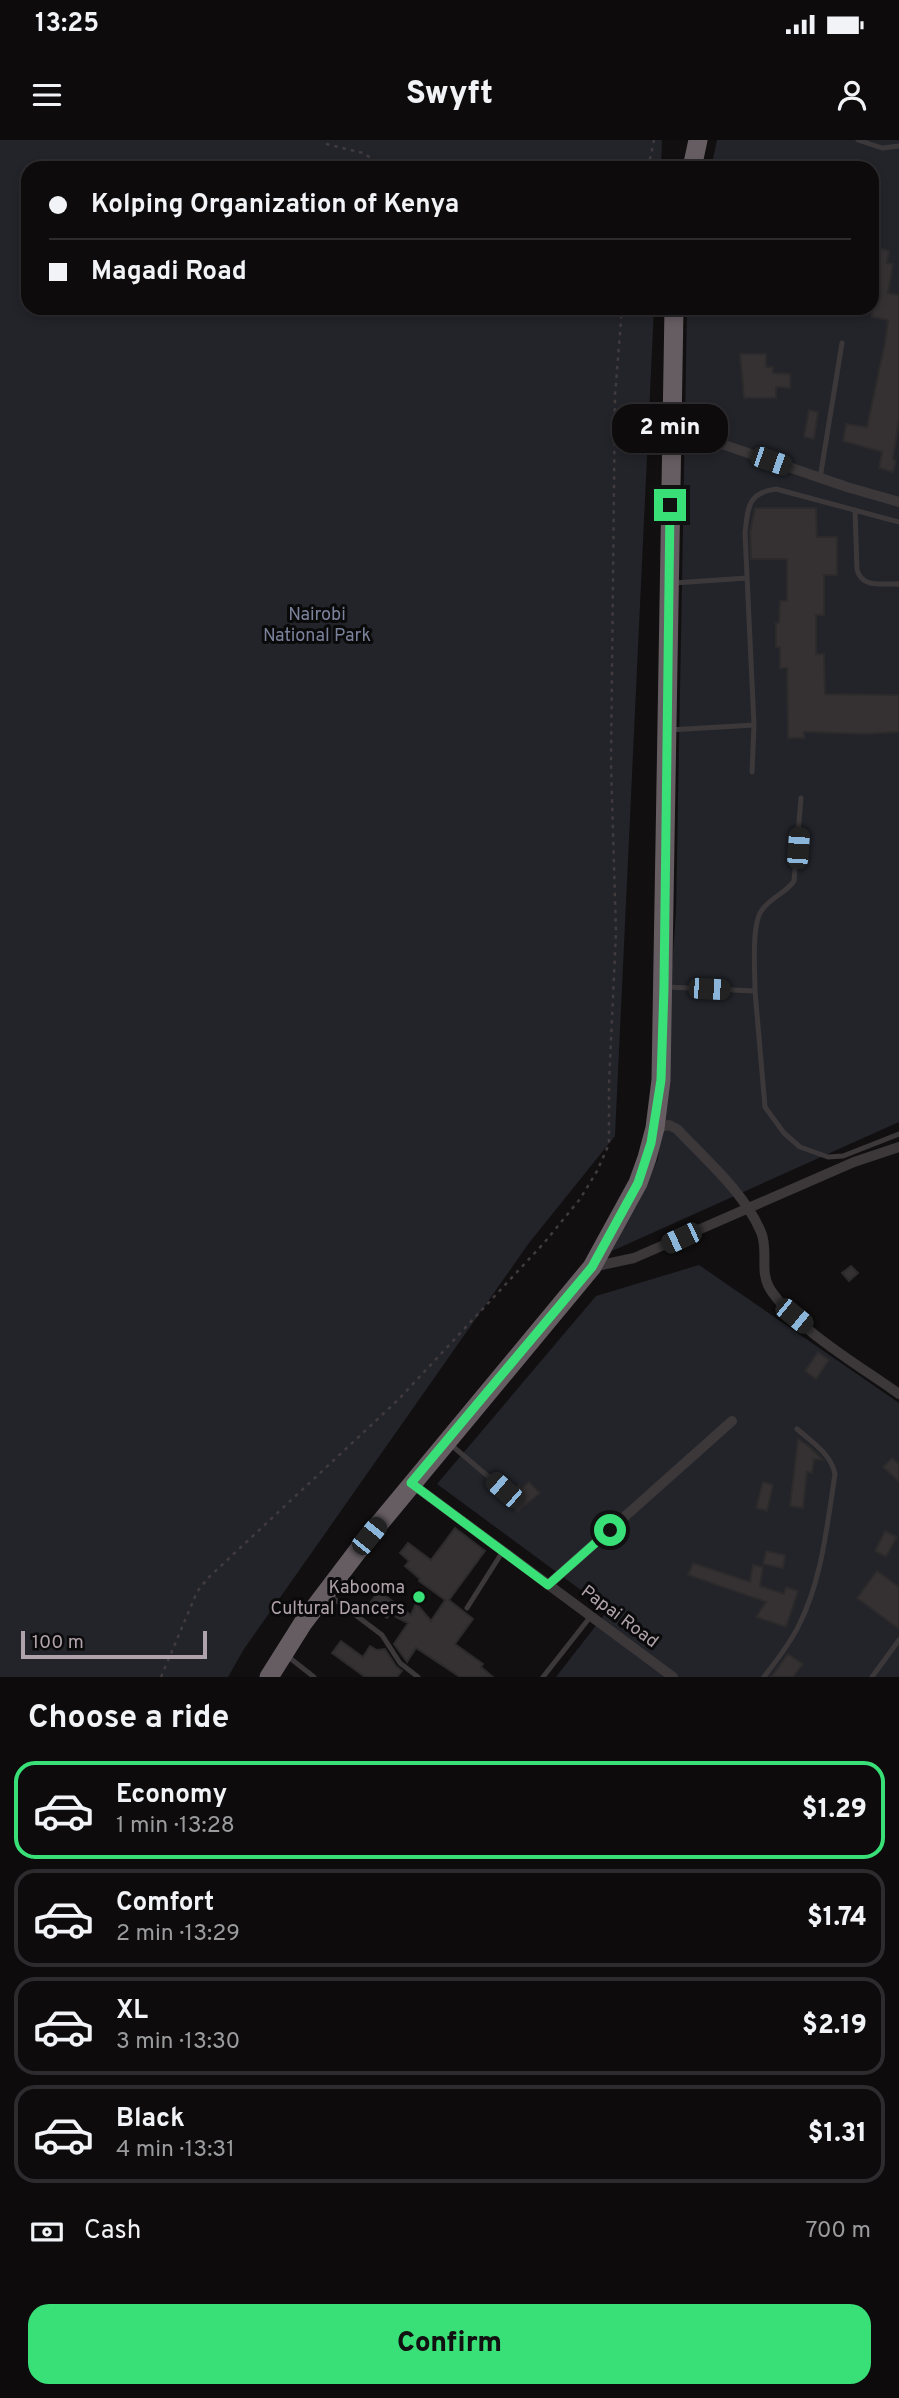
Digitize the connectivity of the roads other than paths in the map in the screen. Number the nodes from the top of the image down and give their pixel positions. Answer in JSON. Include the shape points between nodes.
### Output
{"nodes":[{"id":1,"x":698,"y":140,"type":"edge"},
{"id":2,"x":858,"y":140,"type":"edge"},
{"id":3,"x":899,"y":146,"type":"edge"},
{"id":4,"x":694,"y":161,"type":"edge"},
{"id":5,"x":674,"y":315,"type":"edge"},
{"id":6,"x":842,"y":343,"type":"dead end"},
{"id":7,"x":672,"y":427,"type":"junction"},
{"id":8,"x":820,"y":478,"type":"junction"},
{"id":9,"x":899,"y":502,"type":"edge"},
{"id":10,"x":855,"y":509,"type":"junction"},
{"id":11,"x":899,"y":522,"type":"edge"},
{"id":12,"x":747,"y":578,"type":"junction"},
{"id":13,"x":668,"y":583,"type":"junction"},
{"id":14,"x":899,"y":584,"type":"edge"},
{"id":15,"x":754,"y":725,"type":"junction"},
{"id":16,"x":667,"y":730,"type":"junction"},
{"id":17,"x":752,"y":772,"type":"dead end"},
{"id":18,"x":801,"y":798,"type":"dead end"},
{"id":19,"x":664,"y":987,"type":"junction"},
{"id":20,"x":755,"y":991,"type":"junction"},
{"id":21,"x":655,"y":1128,"type":"junction"},
{"id":22,"x":899,"y":1134,"type":"edge"},
{"id":23,"x":899,"y":1147,"type":"edge"},
{"id":24,"x":748,"y":1207,"type":"junction"},
{"id":25,"x":592,"y":1267,"type":"junction"},
{"id":26,"x":899,"y":1394,"type":"edge"},
{"id":27,"x":732,"y":1421,"type":"dead end"},
{"id":28,"x":797,"y":1429,"type":"dead end"},
{"id":29,"x":447,"y":1441,"type":"junction"},
{"id":30,"x":411,"y":1483,"type":"junction"},
{"id":31,"x":504,"y":1490,"type":"dead end"},
{"id":32,"x":503,"y":1551,"type":"junction"},
{"id":33,"x":548,"y":1585,"type":"junction"},
{"id":34,"x":326,"y":1593,"type":"junction"},
{"id":35,"x":467,"y":1608,"type":"dead end"},
{"id":36,"x":591,"y":1616,"type":"junction"},
{"id":37,"x":899,"y":1640,"type":"edge"},
{"id":38,"x":283,"y":1653,"type":"junction"},
{"id":39,"x":269,"y":1677,"type":"edge"},
{"id":40,"x":314,"y":1677,"type":"edge"},
{"id":41,"x":418,"y":1677,"type":"edge"},
{"id":42,"x":542,"y":1677,"type":"edge"},
{"id":43,"x":673,"y":1677,"type":"edge"},
{"id":44,"x":764,"y":1677,"type":"edge"},
{"id":45,"x":872,"y":1677,"type":"edge"}],
"edges":[{"from":1,"to":4,"type":"highway"},
{"from":2,"to":3,"type":"lane","via":[[882,148]]},
{"from":5,"to":7,"type":"highway"},
{"from":6,"to":8,"type":"lane"},
{"from":7,"to":8,"type":"street"},
{"from":7,"to":13,"type":"highway"},
{"from":8,"to":9,"type":"street"},
{"from":10,"to":11,"type":"lane"},
{"from":10,"to":12,"type":"lane","via":[[776,489],[759,493],[747,510]]},
{"from":10,"to":14,"type":"lane","via":[[860,578]]},
{"from":12,"to":13,"type":"lane"},
{"from":12,"to":15,"type":"lane"},
{"from":13,"to":16,"type":"highway"},
{"from":15,"to":16,"type":"lane"},
{"from":15,"to":17,"type":"lane"},
{"from":16,"to":19,"type":"highway"},
{"from":18,"to":20,"type":"lane","via":[[794,881],[758,917]]},
{"from":19,"to":20,"type":"lane"},
{"from":19,"to":21,"type":"highway"},
{"from":20,"to":22,"type":"lane","via":[[765,1107],[784,1133],[800,1147],[828,1157],[843,1156]]},
{"from":21,"to":24,"type":"street","via":[[669,1125],[677,1129]]},
{"from":21,"to":25,"type":"highway","via":[[638,1183]]},
{"from":23,"to":24,"type":"street"},
{"from":24,"to":25,"type":"street","via":[[634,1258]]},
{"from":24,"to":26,"type":"street","via":[[763,1241],[764,1275],[776,1298],[820,1337]]},
{"from":25,"to":29,"type":"highway"},
{"from":27,"to":33,"type":"street"},
{"from":28,"to":44,"type":"lane","via":[[826,1454],[835,1474],[822,1554],[798,1628]]},
{"from":29,"to":30,"type":"highway"},
{"from":29,"to":31,"type":"lane"},
{"from":30,"to":32,"type":"street","name":"Papai Road"},
{"from":30,"to":34,"type":"highway"},
{"from":32,"to":33,"type":"street","name":"Papai Road"},
{"from":32,"to":35,"type":"lane"},
{"from":33,"to":36,"type":"street","name":"Papai Road"},
{"from":34,"to":38,"type":"highway"},
{"from":34,"to":41,"type":"lane","via":[[382,1635],[400,1663]]},
{"from":36,"to":42,"type":"lane"},
{"from":36,"to":43,"type":"street","name":"Papai Road"},
{"from":37,"to":45,"type":"lane"},
{"from":38,"to":39,"type":"highway"},
{"from":38,"to":40,"type":"lane"}]}
